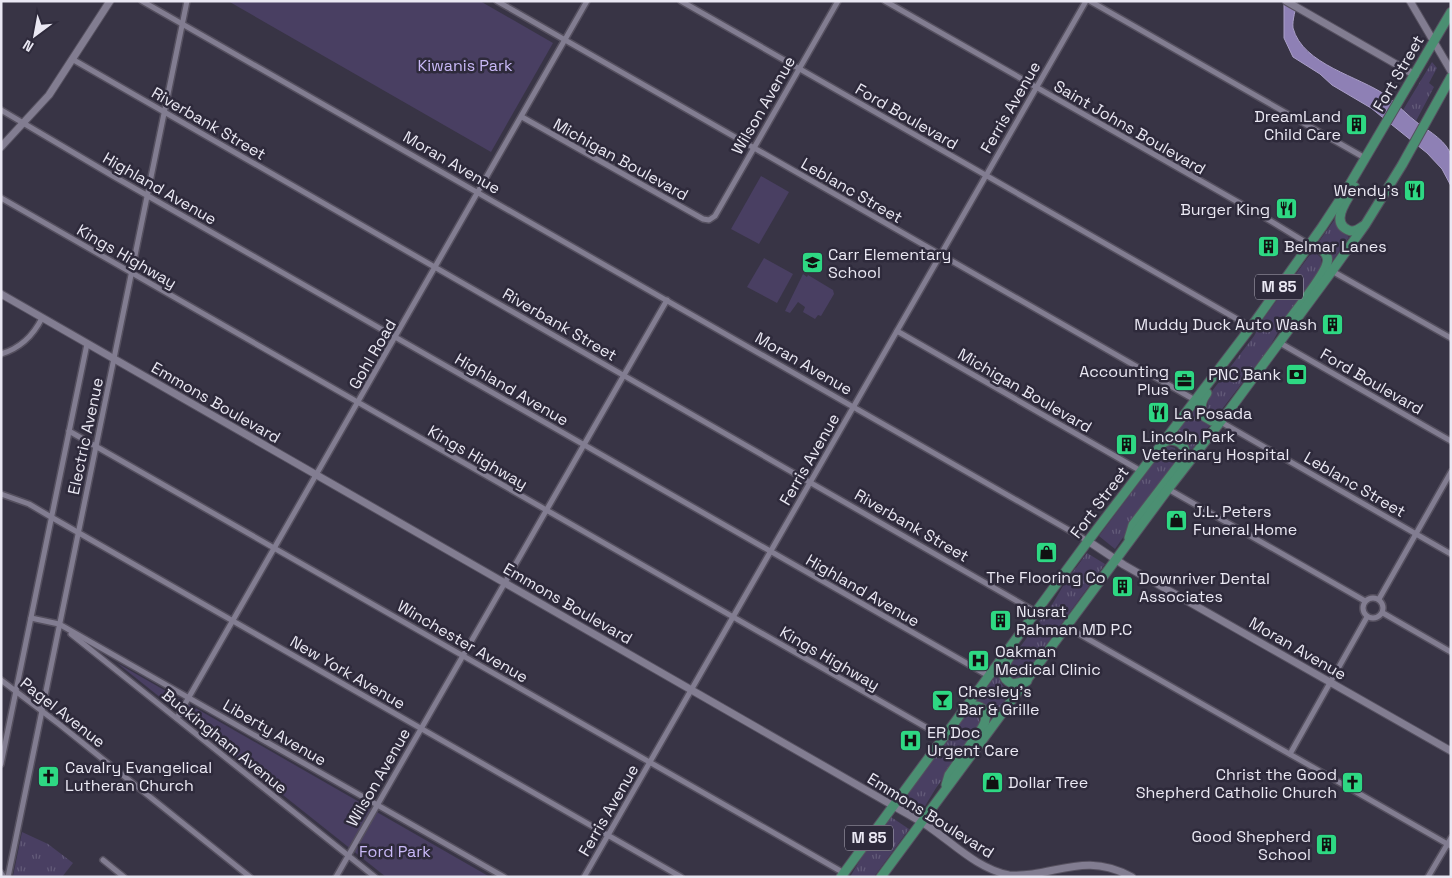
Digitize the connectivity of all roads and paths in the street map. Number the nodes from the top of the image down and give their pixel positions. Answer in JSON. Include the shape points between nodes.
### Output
{"nodes":[{"id":1,"x":110,"y":1,"type":"edge"},
{"id":2,"x":142,"y":1,"type":"edge"},
{"id":3,"x":187,"y":1,"type":"edge"},
{"id":4,"x":497,"y":1,"type":"edge"},
{"id":5,"x":587,"y":1,"type":"edge"},
{"id":6,"x":681,"y":1,"type":"edge"},
{"id":7,"x":838,"y":1,"type":"edge"},
{"id":8,"x":885,"y":1,"type":"edge"},
{"id":9,"x":1086,"y":1,"type":"edge"},
{"id":10,"x":1090,"y":1,"type":"edge"},
{"id":11,"x":1286,"y":1,"type":"edge"},
{"id":12,"x":1410,"y":1,"type":"edge"},
{"id":13,"x":1451,"y":12,"type":"edge"},
{"id":14,"x":182,"y":24,"type":"junction"},
{"id":15,"x":565,"y":40,"type":"junction"},
{"id":16,"x":1433,"y":42,"type":"junction"},
{"id":17,"x":72,"y":59,"type":"junction"},
{"id":18,"x":798,"y":68,"type":"junction"},
{"id":19,"x":1451,"y":71,"type":"edge"},
{"id":20,"x":1414,"y":75,"type":"junction"},
{"id":21,"x":1451,"y":77,"type":"edge"},
{"id":22,"x":1037,"y":88,"type":"junction"},
{"id":23,"x":1,"y":110,"type":"edge"},
{"id":24,"x":164,"y":112,"type":"junction"},
{"id":25,"x":522,"y":117,"type":"junction"},
{"id":26,"x":23,"y":123,"type":"junction"},
{"id":27,"x":1,"y":147,"type":"edge"},
{"id":28,"x":753,"y":148,"type":"junction"},
{"id":29,"x":1371,"y":148,"type":"junction"},
{"id":30,"x":1365,"y":158,"type":"junction"},
{"id":31,"x":985,"y":175,"type":"junction"},
{"id":32,"x":478,"y":193,"type":"junction"},
{"id":33,"x":147,"y":195,"type":"junction"},
{"id":34,"x":1,"y":198,"type":"edge"},
{"id":35,"x":709,"y":220,"type":"joint"},
{"id":36,"x":1365,"y":225,"type":"junction"},
{"id":37,"x":1310,"y":245,"type":"junction"},
{"id":38,"x":941,"y":255,"type":"junction"},
{"id":39,"x":435,"y":267,"type":"junction"},
{"id":40,"x":1332,"y":271,"type":"junction"},
{"id":41,"x":132,"y":273,"type":"junction"},
{"id":42,"x":1,"y":294,"type":"edge"},
{"id":43,"x":667,"y":300,"type":"junction"},
{"id":44,"x":42,"y":318,"type":"junction"},
{"id":45,"x":1251,"y":327,"type":"junction"},
{"id":46,"x":897,"y":331,"type":"junction"},
{"id":47,"x":396,"y":337,"type":"junction"},
{"id":48,"x":1451,"y":338,"type":"edge"},
{"id":49,"x":1280,"y":343,"type":"junction"},
{"id":50,"x":87,"y":344,"type":"junction"},
{"id":51,"x":1,"y":354,"type":"edge"},
{"id":52,"x":114,"y":359,"type":"junction"},
{"id":53,"x":1266,"y":362,"type":"junction"},
{"id":54,"x":624,"y":374,"type":"junction"},
{"id":55,"x":1195,"y":400,"type":"junction"},
{"id":56,"x":358,"y":402,"type":"junction"},
{"id":57,"x":854,"y":407,"type":"junction"},
{"id":58,"x":1228,"y":412,"type":"junction"},
{"id":59,"x":1221,"y":422,"type":"junction"},
{"id":60,"x":69,"y":431,"type":"junction"},
{"id":61,"x":1451,"y":441,"type":"edge"},
{"id":62,"x":584,"y":444,"type":"junction"},
{"id":63,"x":1160,"y":445,"type":"junction"},
{"id":64,"x":96,"y":446,"type":"junction"},
{"id":65,"x":1141,"y":471,"type":"junction"},
{"id":66,"x":1451,"y":472,"type":"edge"},
{"id":67,"x":317,"y":475,"type":"junction"},
{"id":68,"x":811,"y":482,"type":"junction"},
{"id":69,"x":1168,"y":489,"type":"junction"},
{"id":70,"x":1,"y":494,"type":"edge"},
{"id":71,"x":547,"y":510,"type":"junction"},
{"id":72,"x":51,"y":516,"type":"junction"},
{"id":73,"x":78,"y":531,"type":"junction"},
{"id":74,"x":1416,"y":534,"type":"junction"},
{"id":75,"x":1088,"y":541,"type":"junction"},
{"id":76,"x":275,"y":548,"type":"junction"},
{"id":77,"x":1125,"y":548,"type":"junction"},
{"id":78,"x":770,"y":552,"type":"junction"},
{"id":79,"x":1451,"y":554,"type":"edge"},
{"id":80,"x":1116,"y":560,"type":"junction"},
{"id":81,"x":504,"y":582,"type":"junction"},
{"id":82,"x":1379,"y":599,"type":"junction"},
{"id":83,"x":1365,"y":601,"type":"junction"},
{"id":84,"x":1042,"y":603,"type":"junction"},
{"id":85,"x":1036,"y":612,"type":"junction"},
{"id":86,"x":1382,"y":613,"type":"junction"},
{"id":87,"x":733,"y":617,"type":"junction"},
{"id":88,"x":1368,"y":617,"type":"junction"},
{"id":89,"x":30,"y":618,"type":"junction"},
{"id":90,"x":233,"y":620,"type":"junction"},
{"id":91,"x":59,"y":624,"type":"junction"},
{"id":92,"x":1067,"y":627,"type":"junction"},
{"id":93,"x":1451,"y":652,"type":"edge"},
{"id":94,"x":463,"y":656,"type":"junction"},
{"id":95,"x":988,"y":676,"type":"junction"},
{"id":96,"x":1,"y":680,"type":"edge"},
{"id":97,"x":1330,"y":682,"type":"junction"},
{"id":98,"x":1019,"y":687,"type":"junction"},
{"id":99,"x":692,"y":689,"type":"junction"},
{"id":100,"x":16,"y":691,"type":"junction"},
{"id":101,"x":189,"y":697,"type":"junction"},
{"id":102,"x":965,"y":708,"type":"junction"},
{"id":103,"x":42,"y":711,"type":"junction"},
{"id":104,"x":177,"y":718,"type":"junction"},
{"id":105,"x":421,"y":728,"type":"junction"},
{"id":106,"x":943,"y":737,"type":"junction"},
{"id":107,"x":1451,"y":751,"type":"edge"},
{"id":108,"x":1290,"y":754,"type":"junction"},
{"id":109,"x":650,"y":763,"type":"junction"},
{"id":110,"x":1,"y":764,"type":"edge"},
{"id":111,"x":945,"y":790,"type":"junction"},
{"id":112,"x":378,"y":804,"type":"junction"},
{"id":113,"x":892,"y":805,"type":"junction"},
{"id":114,"x":921,"y":822,"type":"junction"},
{"id":115,"x":608,"y":835,"type":"junction"},
{"id":116,"x":1451,"y":838,"type":"edge"},
{"id":117,"x":1449,"y":845,"type":"edge"},
{"id":118,"x":348,"y":855,"type":"junction"},
{"id":119,"x":103,"y":860,"type":"dead end"},
{"id":120,"x":1,"y":873,"type":"edge"},
{"id":121,"x":844,"y":874,"type":"edge"},
{"id":122,"x":4,"y":877,"type":"edge"},
{"id":123,"x":8,"y":877,"type":"edge"},
{"id":124,"x":124,"y":877,"type":"edge"},
{"id":125,"x":250,"y":877,"type":"edge"},
{"id":126,"x":336,"y":877,"type":"edge"},
{"id":127,"x":375,"y":877,"type":"edge"},
{"id":128,"x":504,"y":877,"type":"edge"},
{"id":129,"x":584,"y":877,"type":"edge"},
{"id":130,"x":681,"y":877,"type":"edge"},
{"id":131,"x":881,"y":877,"type":"edge"},
{"id":132,"x":1132,"y":877,"type":"edge"},
{"id":133,"x":1428,"y":877,"type":"edge"}],
"edges":[{"from":1,"to":17,"type":"street"},
{"from":2,"to":14,"type":"street","name":"Moran Avenue"},
{"from":3,"to":14,"type":"street","name":"Electric Avenue"},
{"from":4,"to":15,"type":"street","name":"Leblanc Street"},
{"from":5,"to":15,"type":"street","name":"Gohl Road"},
{"from":6,"to":18,"type":"street","name":"Ford Boulevard"},
{"from":7,"to":18,"type":"street","name":"Wilson Avenue"},
{"from":8,"to":22,"type":"street","name":"Saint Johns Boulevard"},
{"from":9,"to":22,"type":"street","name":"Ferris Avenue"},
{"from":10,"to":30,"type":"street"},
{"from":11,"to":20,"type":"street"},
{"from":12,"to":16,"type":"street"},
{"from":13,"to":16,"type":"main road","name":"Fort Street","number":"M 85"},
{"from":14,"to":24,"type":"street","name":"Electric Avenue"},
{"from":14,"to":32,"type":"street","name":"Moran Avenue"},
{"from":15,"to":25,"type":"street","name":"Gohl Road"},
{"from":15,"to":28,"type":"street","name":"Leblanc Street"},
{"from":16,"to":19,"type":"street"},
{"from":16,"to":20,"type":"main road","name":"Fort Street","number":"M 85"},
{"from":17,"to":24,"type":"street","name":"Riverbank Street"},
{"from":17,"to":26,"type":"street","via":[[49,95]]},
{"from":18,"to":28,"type":"street","name":"Wilson Avenue"},
{"from":18,"to":31,"type":"street","name":"Ford Boulevard"},
{"from":20,"to":29,"type":"main road","name":"Fort Street","number":"M 85"},
{"from":21,"to":36,"type":"main road","number":"M 85"},
{"from":22,"to":31,"type":"street","name":"Ferris Avenue"},
{"from":22,"to":37,"type":"street","name":"Saint Johns Boulevard"},
{"from":23,"to":26,"type":"street","name":"Highland Avenue"},
{"from":24,"to":33,"type":"street","name":"Electric Avenue"},
{"from":24,"to":39,"type":"street","name":"Riverbank Street"},
{"from":25,"to":32,"type":"street","name":"Gohl Road"},
{"from":25,"to":35,"type":"street","name":"Michigan Boulevard"},
{"from":26,"to":27,"type":"street"},
{"from":26,"to":33,"type":"street","name":"Highland Avenue"},
{"from":28,"to":35,"type":"street","name":"Wilson Avenue"},
{"from":28,"to":38,"type":"street","name":"Leblanc Street"},
{"from":29,"to":30,"type":"main road","name":"Fort Street","number":"M 85"},
{"from":29,"to":36,"type":"main road","via":[[1374,155],[1340,216],[1348,230],[1357,230]]},
{"from":30,"to":37,"type":"main road","name":"Fort Street","number":"M 85"},
{"from":31,"to":38,"type":"street","name":"Ferris Avenue"},
{"from":31,"to":45,"type":"street","name":"Ford Boulevard"},
{"from":32,"to":39,"type":"street","name":"Gohl Road"},
{"from":32,"to":43,"type":"street","name":"Moran Avenue"},
{"from":33,"to":41,"type":"street","name":"Electric Avenue"},
{"from":33,"to":47,"type":"street","name":"Highland Avenue"},
{"from":34,"to":41,"type":"street","name":"Kings Highway"},
{"from":36,"to":40,"type":"main road","number":"M 85"},
{"from":37,"to":45,"type":"main road","name":"Fort Street","number":"M 85"},
{"from":37,"to":53,"type":"main road","via":[[1322,250],[1328,263],[1280,332]]},
{"from":38,"to":46,"type":"street","name":"Ferris Avenue"},
{"from":38,"to":55,"type":"street","name":"Leblanc Street"},
{"from":39,"to":47,"type":"street","name":"Gohl Road"},
{"from":39,"to":54,"type":"street","name":"Riverbank Street"},
{"from":40,"to":48,"type":"street"},
{"from":40,"to":49,"type":"main road","number":"M 85"},
{"from":41,"to":52,"type":"street","name":"Electric Avenue"},
{"from":41,"to":56,"type":"street","name":"Kings Highway"},
{"from":42,"to":44,"type":"street","name":"Emmons Boulevard"},
{"from":43,"to":54,"type":"street","name":"Wilson Avenue"},
{"from":43,"to":57,"type":"street","name":"Moran Avenue"},
{"from":44,"to":50,"type":"street","name":"Emmons Boulevard"},
{"from":44,"to":51,"type":"street","via":[[25,342]]},
{"from":45,"to":55,"type":"main road","name":"Fort Street","number":"M 85"},
{"from":45,"to":58,"type":"main road","via":[[1251,335],[1201,405],[1204,417],[1212,421]]},
{"from":46,"to":57,"type":"street","name":"Ferris Avenue"},
{"from":46,"to":65,"type":"street","name":"Michigan Boulevard"},
{"from":47,"to":56,"type":"street","name":"Gohl Road"},
{"from":47,"to":62,"type":"street","name":"Highland Avenue"},
{"from":49,"to":53,"type":"main road","number":"M 85"},
{"from":49,"to":61,"type":"street","name":"Ford Boulevard"},
{"from":50,"to":52,"type":"street","name":"Emmons Boulevard"},
{"from":50,"to":60,"type":"street","name":"Electric Avenue"},
{"from":52,"to":64,"type":"street","name":"Electric Avenue"},
{"from":52,"to":67,"type":"street","name":"Emmons Boulevard"},
{"from":53,"to":58,"type":"main road","number":"M 85"},
{"from":54,"to":62,"type":"street","name":"Wilson Avenue"},
{"from":54,"to":68,"type":"street","name":"Riverbank Street"},
{"from":55,"to":63,"type":"main road","name":"Fort Street","number":"M 85"},
{"from":56,"to":67,"type":"street","name":"Gohl Road"},
{"from":56,"to":71,"type":"street","name":"Kings Highway"},
{"from":57,"to":68,"type":"street","name":"Ferris Avenue"},
{"from":57,"to":75,"type":"street","name":"Moran Avenue"},
{"from":58,"to":59,"type":"main road","number":"M 85"},
{"from":59,"to":69,"type":"main road","number":"M 85"},
{"from":59,"to":74,"type":"street","name":"Leblanc Street"},
{"from":60,"to":64,"type":"street","name":"Winchester Avenue"},
{"from":60,"to":72,"type":"street","name":"Electric Avenue"},
{"from":62,"to":71,"type":"street","name":"Wilson Avenue"},
{"from":62,"to":78,"type":"street","name":"Highland Avenue"},
{"from":63,"to":65,"type":"main road","name":"Fort Street","number":"M 85"},
{"from":63,"to":77,"type":"main road","via":[[1168,440],[1180,442],[1185,457],[1134,525]]},
{"from":64,"to":73,"type":"street","name":"Electric Avenue"},
{"from":64,"to":76,"type":"street","name":"Winchester Avenue"},
{"from":65,"to":75,"type":"main road","name":"Fort Street","number":"M 85"},
{"from":66,"to":74,"type":"street"},
{"from":67,"to":76,"type":"street","name":"Gohl Road"},
{"from":67,"to":81,"type":"street","name":"Emmons Boulevard"},
{"from":68,"to":78,"type":"street","name":"Ferris Avenue"},
{"from":68,"to":85,"type":"street","name":"Riverbank Street"},
{"from":69,"to":77,"type":"main road","number":"M 85"},
{"from":69,"to":83,"type":"street"},
{"from":70,"to":72,"type":"street","name":"New York Avenue"},
{"from":71,"to":81,"type":"street","name":"Wilson Avenue"},
{"from":71,"to":87,"type":"street","name":"Kings Highway"},
{"from":72,"to":73,"type":"street","name":"New York Avenue"},
{"from":72,"to":89,"type":"street","name":"Electric Avenue"},
{"from":73,"to":90,"type":"street","name":"New York Avenue"},
{"from":73,"to":91,"type":"street","name":"Electric Avenue"},
{"from":74,"to":79,"type":"street","name":"Leblanc Street"},
{"from":74,"to":82,"type":"street"},
{"from":75,"to":80,"type":"street","name":"Moran Avenue"},
{"from":75,"to":84,"type":"main road","name":"Fort Street","number":"M 85"},
{"from":76,"to":90,"type":"street","name":"Gohl Road"},
{"from":76,"to":94,"type":"street","name":"Winchester Avenue"},
{"from":77,"to":80,"type":"main road","number":"M 85"},
{"from":78,"to":87,"type":"street","name":"Ferris Avenue"},
{"from":78,"to":95,"type":"street","name":"Highland Avenue"},
{"from":80,"to":92,"type":"main road","number":"M 85"},
{"from":80,"to":97,"type":"street","name":"Moran Avenue"},
{"from":81,"to":94,"type":"street","name":"Wilson Avenue"},
{"from":81,"to":99,"type":"street","name":"Emmons Boulevard"},
{"from":82,"to":83,"type":"street","via":[[1372,597]]},
{"from":82,"to":86,"type":"street","via":[[1384,607]]},
{"from":83,"to":88,"type":"street","via":[[1363,608]]},
{"from":84,"to":85,"type":"main road","name":"Fort Street","number":"M 85"},
{"from":84,"to":98,"type":"main road","via":[[1039,616],[1003,669],[1006,680]]},
{"from":85,"to":95,"type":"main road","name":"Fort Street","number":"M 85"},
{"from":86,"to":88,"type":"street","via":[[1378,617]]},
{"from":86,"to":93,"type":"street"},
{"from":87,"to":99,"type":"street","name":"Ferris Avenue"},
{"from":87,"to":106,"type":"street","name":"Kings Highway"},
{"from":88,"to":97,"type":"street"},
{"from":89,"to":91,"type":"street","name":"Liberty Avenue"},
{"from":89,"to":100,"type":"street","name":"Electric Avenue"},
{"from":90,"to":101,"type":"street","name":"Gohl Road"},
{"from":90,"to":105,"type":"street","name":"New York Avenue"},
{"from":91,"to":101,"type":"street","name":"Liberty Avenue"},
{"from":91,"to":103,"type":"street","name":"Electric Avenue"},
{"from":91,"to":104,"type":"street","name":"Buckingham Avenue"},
{"from":92,"to":98,"type":"main road","number":"M 85"},
{"from":92,"to":108,"type":"street"},
{"from":94,"to":105,"type":"street","name":"Wilson Avenue"},
{"from":94,"to":109,"type":"street","name":"Winchester Avenue"},
{"from":95,"to":102,"type":"main road","name":"Fort Street","number":"M 85"},
{"from":96,"to":100,"type":"street","name":"Pagel Avenue"},
{"from":97,"to":107,"type":"street","name":"Moran Avenue"},
{"from":97,"to":108,"type":"street"},
{"from":98,"to":111,"type":"main road","number":"M 85"},
{"from":99,"to":109,"type":"street","name":"Ferris Avenue"},
{"from":99,"to":113,"type":"street","name":"Emmons Boulevard"},
{"from":100,"to":103,"type":"street","name":"Pagel Avenue"},
{"from":100,"to":110,"type":"street","name":"Electric Avenue"},
{"from":101,"to":104,"type":"street","name":"Gohl Road"},
{"from":101,"to":112,"type":"street","name":"Liberty Avenue"},
{"from":102,"to":106,"type":"main road","name":"Fort Street","number":"M 85"},
{"from":102,"to":111,"type":"main road","via":[[974,705],[981,708],[986,719],[949,775]]},
{"from":103,"to":123,"type":"street","name":"Electric Avenue"},
{"from":103,"to":125,"type":"street","name":"Pagel Avenue"},
{"from":104,"to":118,"type":"street","name":"Buckingham Avenue"},
{"from":105,"to":112,"type":"street","name":"Wilson Avenue"},
{"from":105,"to":115,"type":"street","name":"New York Avenue"},
{"from":106,"to":113,"type":"main road","name":"Fort Street","number":"M 85"},
{"from":108,"to":117,"type":"street"},
{"from":109,"to":115,"type":"street","name":"Ferris Avenue"},
{"from":109,"to":121,"type":"street","name":"Winchester Avenue"},
{"from":111,"to":114,"type":"main road","number":"M 85"},
{"from":112,"to":118,"type":"street","name":"Wilson Avenue"},
{"from":112,"to":128,"type":"street","name":"Liberty Avenue"},
{"from":113,"to":114,"type":"street","name":"Emmons Boulevard"},
{"from":113,"to":121,"type":"main road","name":"Fort Street","number":"M 85"},
{"from":114,"to":131,"type":"main road","number":"M 85"},
{"from":114,"to":132,"type":"street","name":"Emmons Boulevard","via":[[982,865],[1002,874],[1022,876],[1092,865],[1113,868]]},
{"from":115,"to":129,"type":"street","name":"Ferris Avenue"},
{"from":115,"to":130,"type":"street","name":"New York Avenue"},
{"from":116,"to":117,"type":"street"},
{"from":117,"to":133,"type":"street"},
{"from":118,"to":126,"type":"street","name":"Wilson Avenue"},
{"from":118,"to":127,"type":"street","name":"Buckingham Avenue"},
{"from":119,"to":124,"type":"street"},
{"from":120,"to":122,"type":"street"}]}
